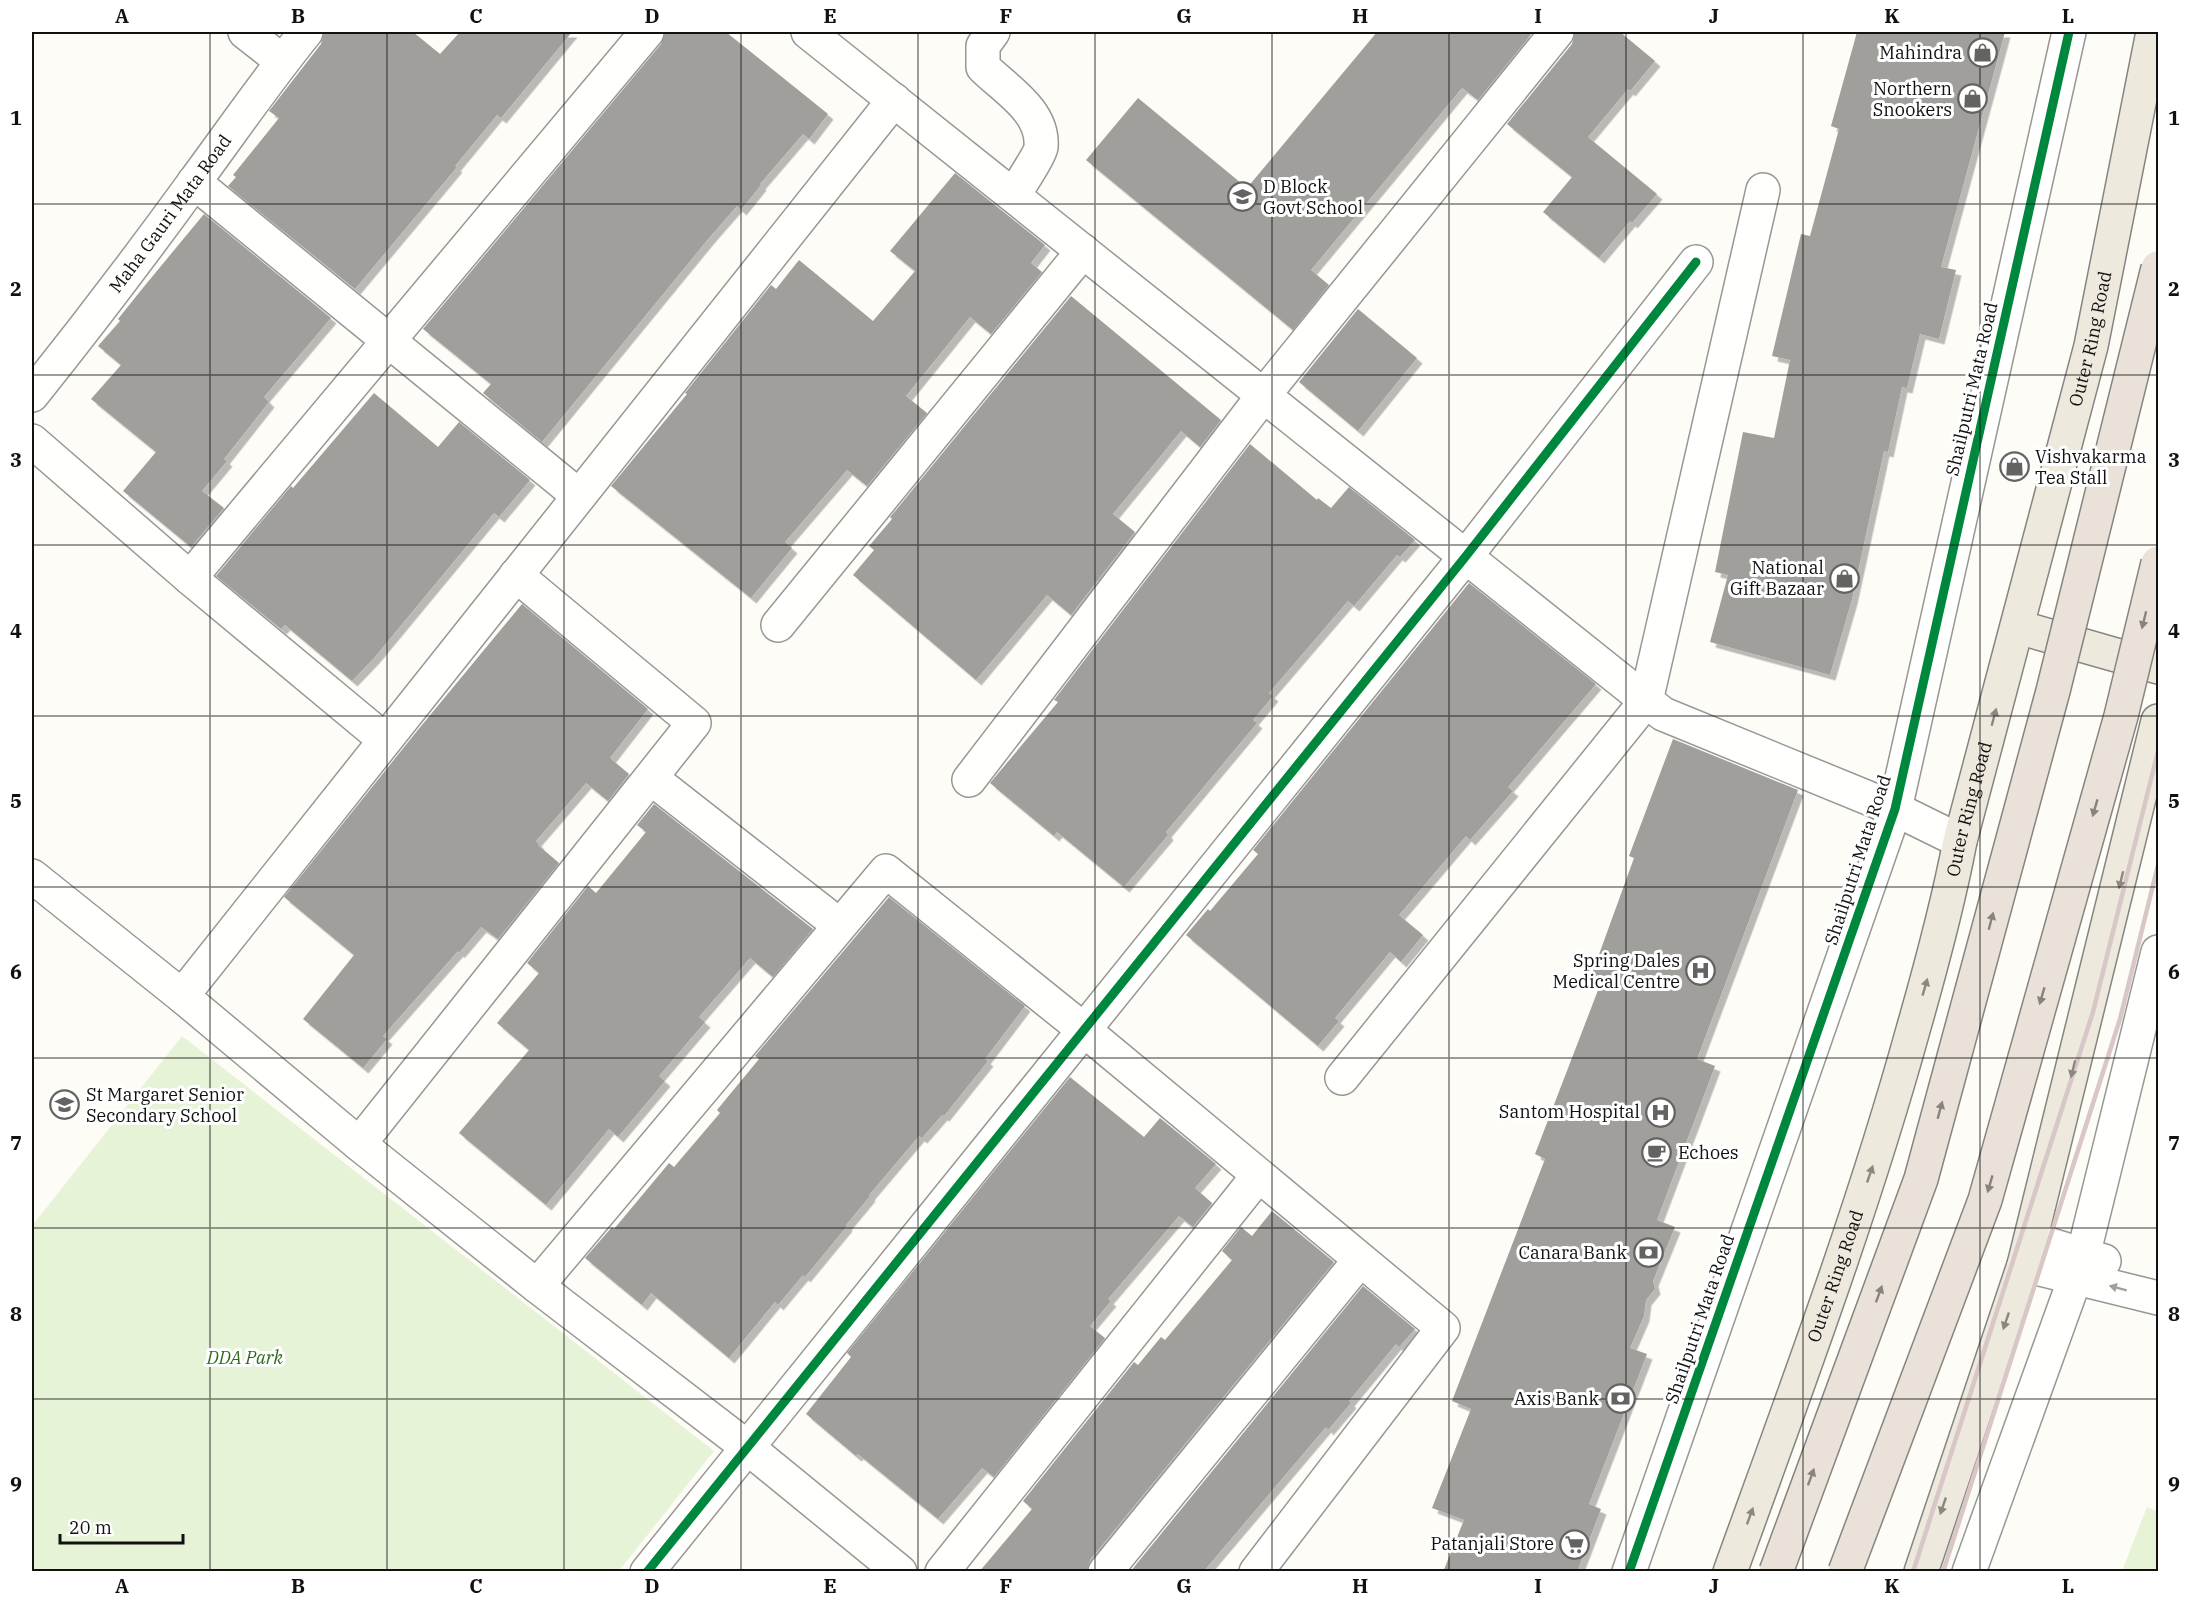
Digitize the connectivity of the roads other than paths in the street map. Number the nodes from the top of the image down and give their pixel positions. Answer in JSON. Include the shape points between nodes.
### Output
{"nodes":[{"id":1,"x":245,"y":32,"type":"edge"},
{"id":2,"x":306,"y":32,"type":"edge"},
{"id":3,"x":646,"y":32,"type":"edge"},
{"id":4,"x":808,"y":32,"type":"edge"},
{"id":5,"x":993,"y":32,"type":"edge"},
{"id":6,"x":1557,"y":32,"type":"edge"},
{"id":7,"x":2069,"y":32,"type":"edge"},
{"id":8,"x":2153,"y":32,"type":"edge"},
{"id":9,"x":282,"y":61,"type":"junction"},
{"id":10,"x":894,"y":100,"type":"junction"},
{"id":11,"x":194,"y":182,"type":"junction"},
{"id":12,"x":1763,"y":190,"type":"dead end"},
{"id":13,"x":1014,"y":195,"type":"junction"},
{"id":14,"x":1083,"y":251,"type":"junction"},
{"id":15,"x":1696,"y":262,"type":"dead end"},
{"id":16,"x":2158,"y":268,"type":"edge"},
{"id":17,"x":388,"y":340,"type":"junction"},
{"id":18,"x":32,"y":392,"type":"edge"},
{"id":19,"x":1263,"y":396,"type":"junction"},
{"id":20,"x":32,"y":441,"type":"edge"},
{"id":21,"x":579,"y":496,"type":"junction"},
{"id":22,"x":1466,"y":556,"type":"junction"},
{"id":23,"x":2158,"y":563,"type":"edge"},
{"id":24,"x":516,"y":575,"type":"junction"},
{"id":25,"x":190,"y":578,"type":"junction"},
{"id":26,"x":778,"y":625,"type":"dead end"},
{"id":27,"x":2018,"y":627,"type":"junction"},
{"id":28,"x":2158,"y":667,"type":"edge"},
{"id":29,"x":1646,"y":701,"type":"junction"},
{"id":30,"x":2158,"y":721,"type":"edge"},
{"id":31,"x":385,"y":740,"type":"junction"},
{"id":32,"x":651,"y":778,"type":"junction"},
{"id":33,"x":969,"y":780,"type":"dead end"},
{"id":34,"x":1895,"y":809,"type":"junction"},
{"id":35,"x":1960,"y":841,"type":"junction"},
{"id":36,"x":32,"y":876,"type":"edge"},
{"id":37,"x":839,"y":925,"type":"junction"},
{"id":38,"x":2158,"y":952,"type":"edge"},
{"id":39,"x":182,"y":996,"type":"junction"},
{"id":40,"x":1084,"y":1030,"type":"junction"},
{"id":41,"x":1342,"y":1078,"type":"dead end"},
{"id":42,"x":359,"y":1144,"type":"junction"},
{"id":43,"x":1258,"y":1176,"type":"junction"},
{"id":44,"x":2028,"y":1252,"type":"junction"},
{"id":45,"x":1360,"y":1260,"type":"junction"},
{"id":46,"x":2080,"y":1266,"type":"junction"},
{"id":47,"x":2158,"y":1275,"type":"edge"},
{"id":48,"x":537,"y":1286,"type":"junction"},
{"id":49,"x":2158,"y":1298,"type":"edge"},
{"id":50,"x":747,"y":1447,"type":"junction"},
{"id":51,"x":1742,"y":1568,"type":"edge"},
{"id":52,"x":647,"y":1572,"type":"edge"},
{"id":53,"x":900,"y":1572,"type":"edge"},
{"id":54,"x":942,"y":1572,"type":"edge"},
{"id":55,"x":1105,"y":1572,"type":"edge"},
{"id":56,"x":1256,"y":1572,"type":"edge"},
{"id":57,"x":1629,"y":1572,"type":"edge"},
{"id":58,"x":1776,"y":1572,"type":"edge"},
{"id":59,"x":1845,"y":1572,"type":"edge"},
{"id":60,"x":1921,"y":1572,"type":"edge"},
{"id":61,"x":1969,"y":1572,"type":"edge"}],
"edges":[{"from":1,"to":9,"type":"street"},
{"from":2,"to":9,"type":"street","name":"Maha Gauri Mata Road"},
{"from":3,"to":17,"type":"street"},
{"from":4,"to":10,"type":"street"},
{"from":5,"to":13,"type":"street","via":[[983,45],[983,67],[1024,104],[1038,123],[1041,148]]},
{"from":6,"to":19,"type":"street"},
{"from":7,"to":34,"type":"street","name":"Shailputri Mata Road"},
{"from":8,"to":27,"type":"main road","name":"Outer Ring Road","via":[[2091,346]]},
{"from":9,"to":11,"type":"street","name":"Maha Gauri Mata Road"},
{"from":10,"to":13,"type":"street"},
{"from":10,"to":21,"type":"street"},
{"from":11,"to":17,"type":"street"},
{"from":11,"to":18,"type":"street","name":"Maha Gauri Mata Road"},
{"from":12,"to":29,"type":"street"},
{"from":13,"to":14,"type":"street"},
{"from":14,"to":19,"type":"street"},
{"from":14,"to":26,"type":"street"},
{"from":15,"to":22,"type":"street"},
{"from":58,"to":16,"type":"highway","one_way":true,"bridge":true,"via":[[1921,1179],[2053,691]]},
{"from":17,"to":21,"type":"street"},
{"from":17,"to":25,"type":"street"},
{"from":19,"to":22,"type":"street"},
{"from":19,"to":33,"type":"street"},
{"from":20,"to":25,"type":"street"},
{"from":21,"to":24,"type":"street"},
{"from":22,"to":29,"type":"street"},
{"from":22,"to":40,"type":"street"},
{"from":23,"to":59,"type":"highway","one_way":true,"bridge":true,"via":[[2121,716],[1985,1200]]},
{"from":24,"to":31,"type":"street"},
{"from":24,"to":32,"type":"street","via":[[694,723]]},
{"from":25,"to":31,"type":"street"},
{"from":27,"to":28,"type":"main road"},
{"from":35,"to":27,"type":"main road","name":"Outer Ring Road","one_way":true},
{"from":29,"to":34,"type":"street","via":[[1663,714]]},
{"from":29,"to":41,"type":"street"},
{"from":30,"to":44,"type":"main road","one_way":true},
{"from":31,"to":39,"type":"street"},
{"from":32,"to":37,"type":"street"},
{"from":32,"to":42,"type":"street"},
{"from":34,"to":35,"type":"street"},
{"from":34,"to":57,"type":"street","name":"Shailputri Mata Road"},
{"from":51,"to":35,"type":"main road","name":"Outer Ring Road","one_way":true,"via":[[1885,1130],[1949,902]]},
{"from":36,"to":39,"type":"street"},
{"from":37,"to":40,"type":"street","via":[[886,871]]},
{"from":37,"to":48,"type":"street"},
{"from":38,"to":46,"type":"street"},
{"from":39,"to":42,"type":"street"},
{"from":40,"to":43,"type":"street"},
{"from":40,"to":50,"type":"street"},
{"from":42,"to":48,"type":"street"},
{"from":43,"to":45,"type":"street"},
{"from":43,"to":54,"type":"street"},
{"from":44,"to":46,"type":"street"},
{"from":44,"to":60,"type":"main road","one_way":true},
{"from":45,"to":55,"type":"street"},
{"from":45,"to":56,"type":"street","via":[[1443,1328]]},
{"from":46,"to":47,"type":"street"},
{"from":49,"to":46,"type":"street","one_way":true},
{"from":46,"to":61,"type":"street"},
{"from":48,"to":50,"type":"street"},
{"from":50,"to":52,"type":"street"},
{"from":50,"to":53,"type":"street"}]}
